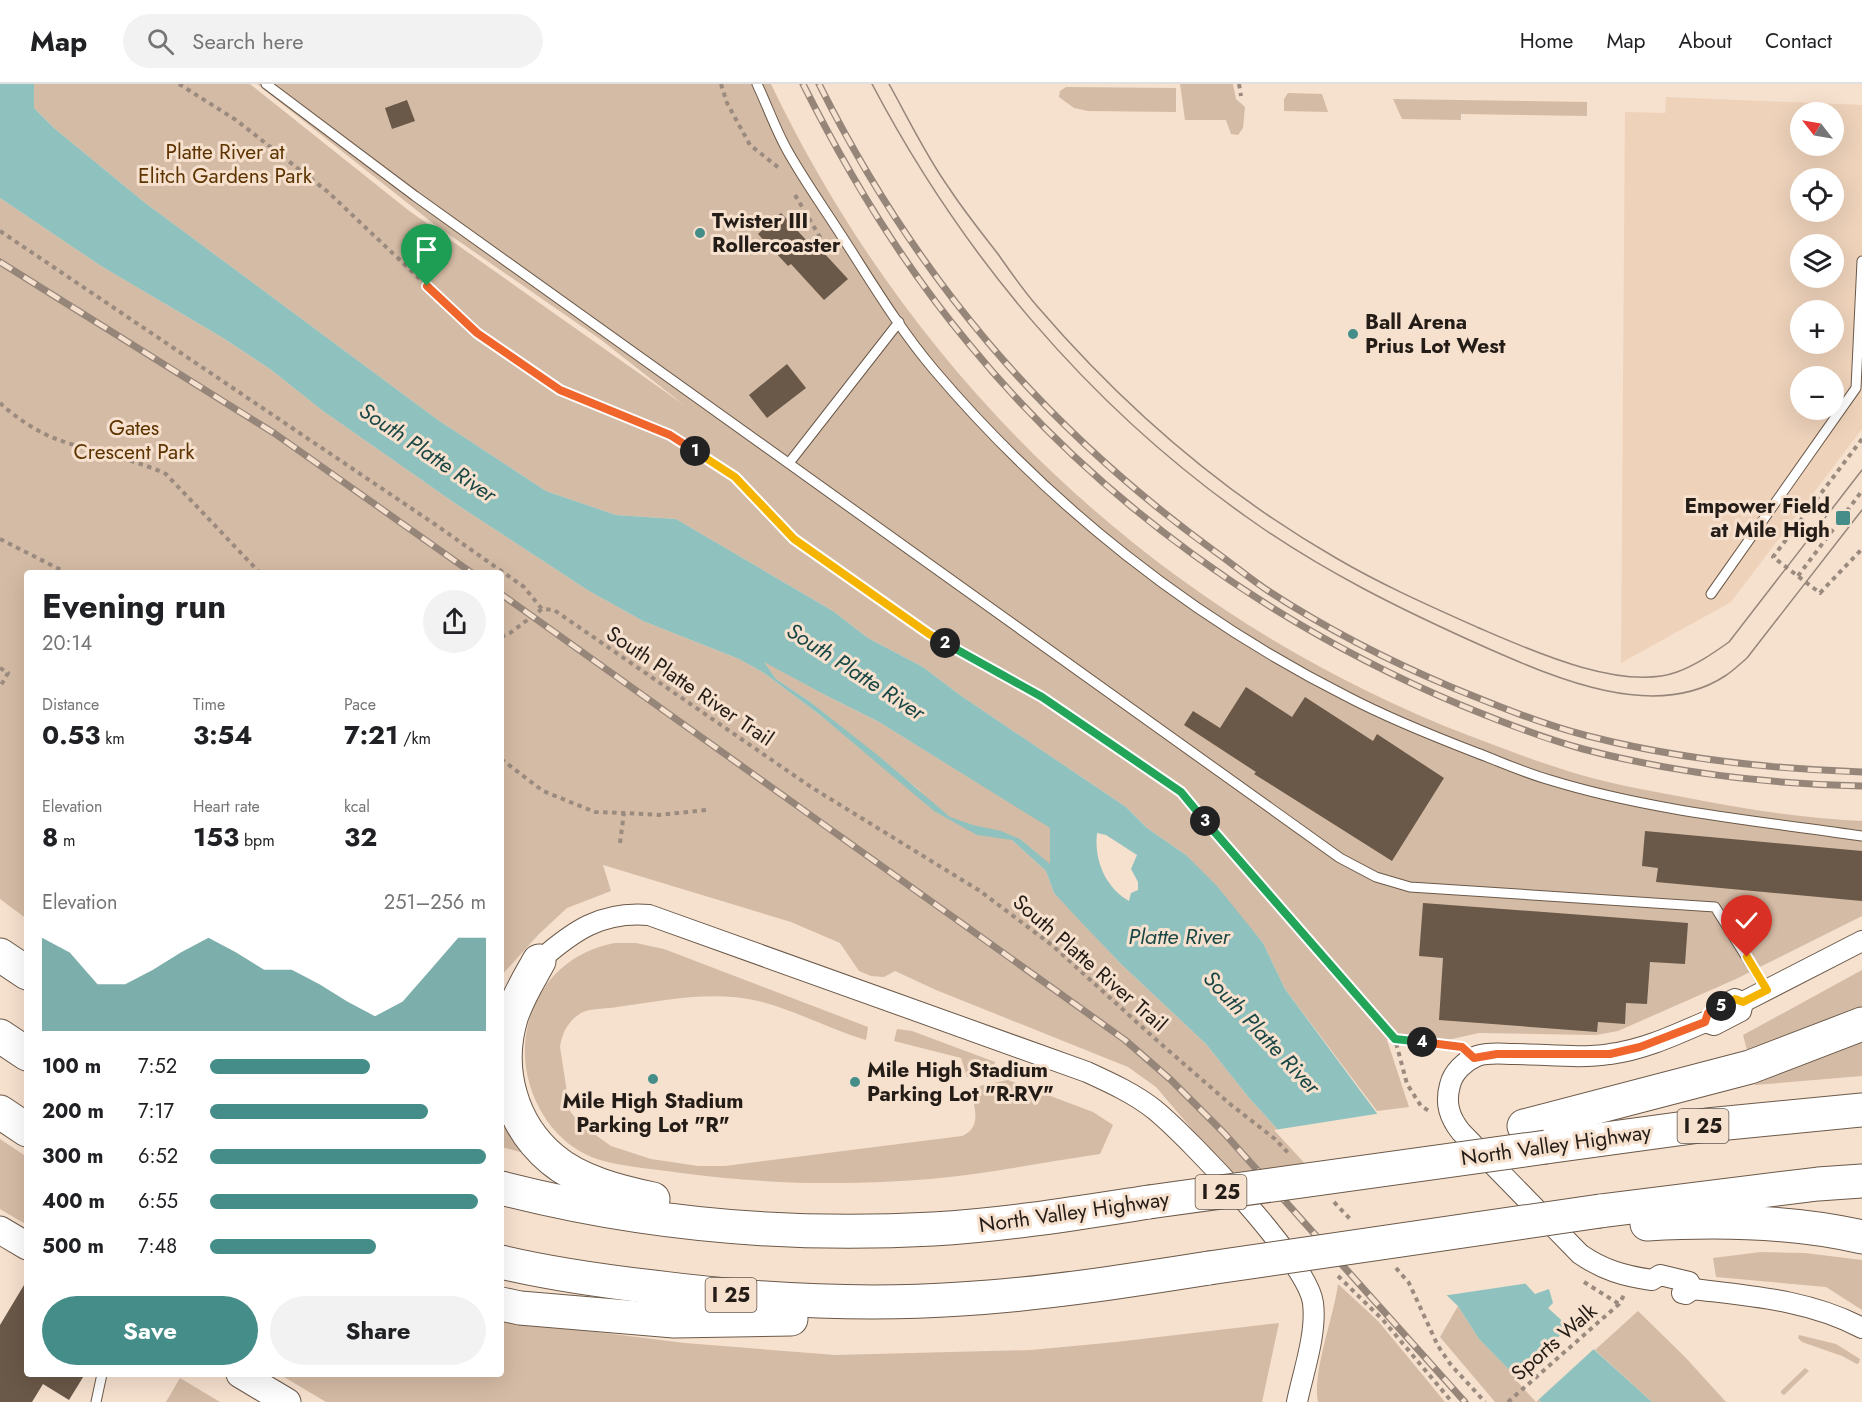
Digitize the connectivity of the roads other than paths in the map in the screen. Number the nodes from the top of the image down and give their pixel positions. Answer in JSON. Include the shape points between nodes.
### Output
{"nodes":[{"id":1,"x":266,"y":84,"type":"edge"},
{"id":2,"x":757,"y":84,"type":"edge"},
{"id":3,"x":1862,"y":261,"type":"edge"},
{"id":4,"x":899,"y":322,"type":"junction"},
{"id":5,"x":789,"y":463,"type":"junction"},
{"id":6,"x":1711,"y":594,"type":"dead end"},
{"id":7,"x":1862,"y":836,"type":"edge"},
{"id":8,"x":1862,"y":940,"type":"edge"},
{"id":9,"x":0,"y":942,"type":"edge"},
{"id":10,"x":0,"y":955,"type":"edge"},
{"id":11,"x":24,"y":956,"type":"edge"},
{"id":12,"x":540,"y":961,"type":"junction"},
{"id":13,"x":24,"y":972,"type":"edge"},
{"id":14,"x":1767,"y":990,"type":"junction"},
{"id":15,"x":504,"y":996,"type":"edge"},
{"id":16,"x":1862,"y":1024,"type":"edge"},
{"id":17,"x":0,"y":1036,"type":"edge"},
{"id":18,"x":24,"y":1052,"type":"edge"},
{"id":19,"x":1862,"y":1110,"type":"edge"},
{"id":20,"x":1535,"y":1137,"type":"junction"},
{"id":21,"x":1862,"y":1181,"type":"edge"},
{"id":22,"x":504,"y":1189,"type":"edge"},
{"id":23,"x":1608,"y":1218,"type":"junction"},
{"id":24,"x":890,"y":1231,"type":"junction"},
{"id":25,"x":1862,"y":1237,"type":"edge"},
{"id":26,"x":504,"y":1263,"type":"edge"},
{"id":27,"x":963,"y":1299,"type":"junction"},
{"id":28,"x":504,"y":1305,"type":"edge"},
{"id":29,"x":1862,"y":1328,"type":"edge"},
{"id":30,"x":101,"y":1377,"type":"edge"},
{"id":31,"x":245,"y":1377,"type":"edge"},
{"id":32,"x":96,"y":1402,"type":"edge"},
{"id":33,"x":287,"y":1402,"type":"edge"},
{"id":34,"x":1297,"y":1402,"type":"edge"}],
"edges":[{"from":1,"to":5,"type":"lane","via":[[415,196]]},
{"from":2,"to":4,"type":"lane","via":[[786,147]]},
{"from":3,"to":6,"type":"lane","via":[[1856,388]]},
{"from":4,"to":5,"type":"lane"},
{"from":4,"to":7,"type":"lane","via":[[934,370],[989,430],[1110,543],[1251,642],[1347,697],[1421,732],[1547,780],[1688,811]]},
{"from":5,"to":14,"type":"lane","via":[[1340,858],[1376,877],[1410,887],[1715,907]]},
{"from":8,"to":14,"type":"street"},
{"from":9,"to":11,"type":"highway"},
{"from":10,"to":13,"type":"highway"},
{"from":12,"to":15,"type":"highway"},
{"from":12,"to":24,"type":"highway","via":[[512,1016],[505,1074],[518,1117],[532,1139],[553,1160],[590,1181],[660,1201]]},
{"from":12,"to":34,"type":"street","via":[[581,928],[603,919],[649,915],[1117,1086],[1155,1110],[1187,1140],[1260,1220],[1305,1281],[1313,1302],[1314,1321]]},
{"from":14,"to":29,"type":"street","via":[[1743,1002],[1728,1002],[1708,1013],[1705,1022],[1610,1054],[1497,1054],[1474,1058],[1451,1081],[1448,1108],[1454,1124],[1580,1254],[1596,1265],[1614,1273],[1652,1280],[1656,1287],[1678,1293],[1686,1294],[1693,1289],[1821,1309]]},
{"from":16,"to":20,"type":"highway","via":[[1750,1067]]},
{"from":17,"to":18,"type":"highway"},
{"from":19,"to":20,"type":"highway","name":"North Valley Highway","number":"I 25"},
{"from":20,"to":24,"type":"highway","name":"North Valley Highway","number":"I 25","bridge":true,"via":[[1291,1168],[1149,1202],[1012,1222]]},
{"from":21,"to":23,"type":"highway","via":[[1818,1184]]},
{"from":22,"to":24,"type":"highway","name":"North Valley Highway","number":"I 25","via":[[683,1222],[818,1231]]},
{"from":23,"to":25,"type":"highway","via":[[1803,1227]]},
{"from":23,"to":27,"type":"highway","number":"I 25","bridge":true,"via":[[1409,1238],[1082,1288]]},
{"from":26,"to":27,"type":"highway","number":"I 25","via":[[591,1279],[762,1298],[837,1302]]},
{"from":27,"to":28,"type":"highway","via":[[834,1318],[674,1321]]},
{"from":30,"to":32,"type":"lane"},
{"from":31,"to":33,"type":"street"}]}
